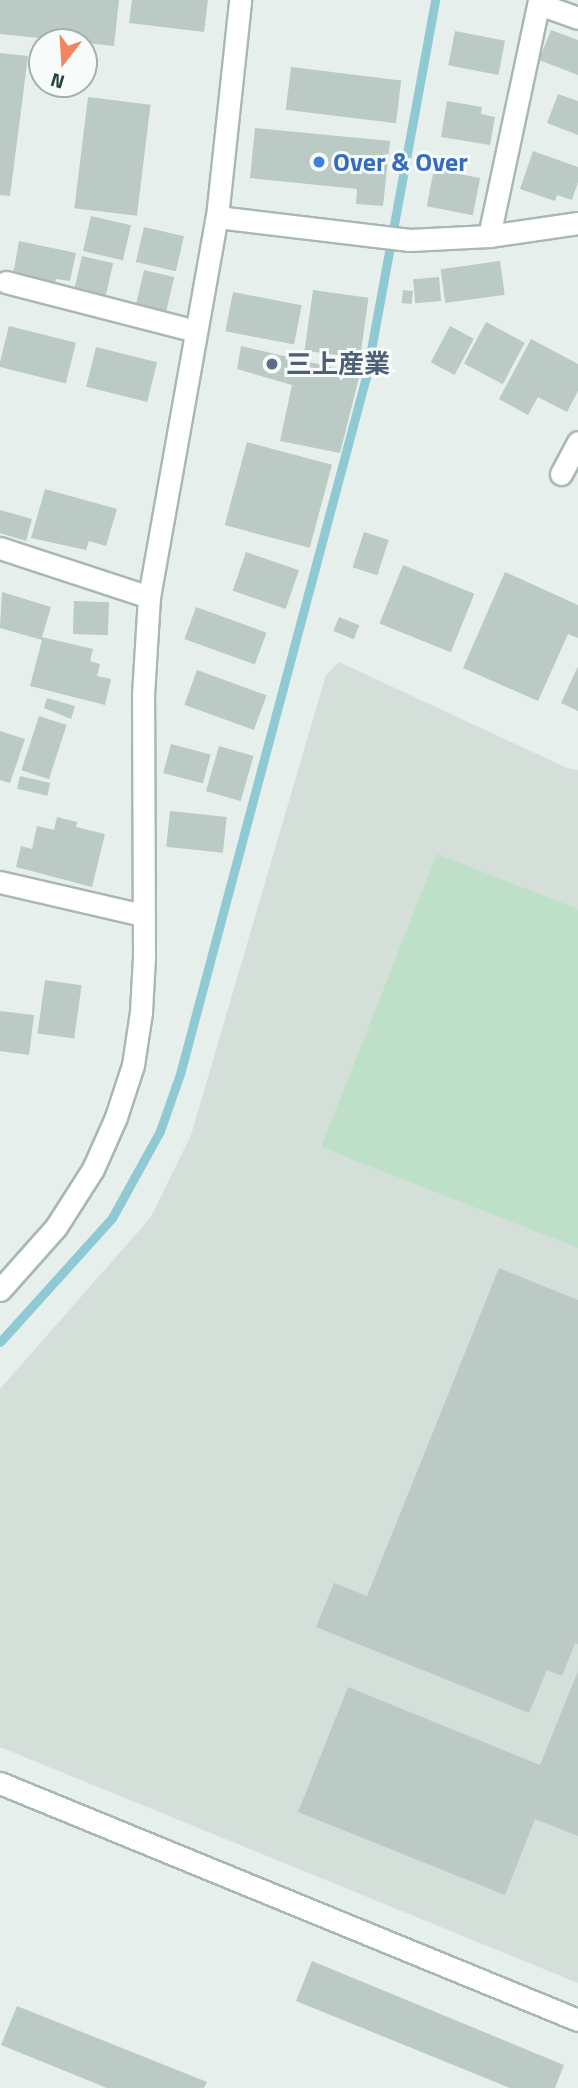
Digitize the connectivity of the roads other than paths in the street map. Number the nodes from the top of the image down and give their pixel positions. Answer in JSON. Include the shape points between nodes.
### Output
{"nodes":[{"id":1,"x":240,"y":0,"type":"edge"},
{"id":2,"x":539,"y":2,"type":"edge"},
{"id":3,"x":578,"y":18,"type":"edge"},
{"id":4,"x":217,"y":217,"type":"junction"},
{"id":5,"x":578,"y":223,"type":"edge"},
{"id":6,"x":489,"y":236,"type":"junction"},
{"id":7,"x":6,"y":282,"type":"dead end"},
{"id":8,"x":195,"y":331,"type":"junction"},
{"id":9,"x":578,"y":442,"type":"edge"},
{"id":10,"x":561,"y":474,"type":"dead end"},
{"id":11,"x":0,"y":548,"type":"edge"},
{"id":12,"x":149,"y":597,"type":"junction"},
{"id":13,"x":0,"y":882,"type":"edge"},
{"id":14,"x":144,"y":915,"type":"junction"},
{"id":15,"x":0,"y":1290,"type":"edge"},
{"id":16,"x":0,"y":1783,"type":"edge"},
{"id":17,"x":578,"y":2020,"type":"edge"}],
"edges":[{"from":1,"to":4,"type":"street"},
{"from":2,"to":3,"type":"street"},
{"from":2,"to":6,"type":"street"},
{"from":4,"to":6,"type":"street","via":[[410,240]]},
{"from":4,"to":8,"type":"street"},
{"from":5,"to":6,"type":"street"},
{"from":7,"to":8,"type":"street"},
{"from":8,"to":12,"type":"street"},
{"from":9,"to":10,"type":"street"},
{"from":11,"to":12,"type":"street"},
{"from":12,"to":14,"type":"street","via":[[143,695]]},
{"from":13,"to":14,"type":"street"},
{"from":14,"to":15,"type":"street","via":[[141,1012],[133,1065],[116,1117],[93,1169],[62,1217]]},
{"from":16,"to":17,"type":"street"}]}
